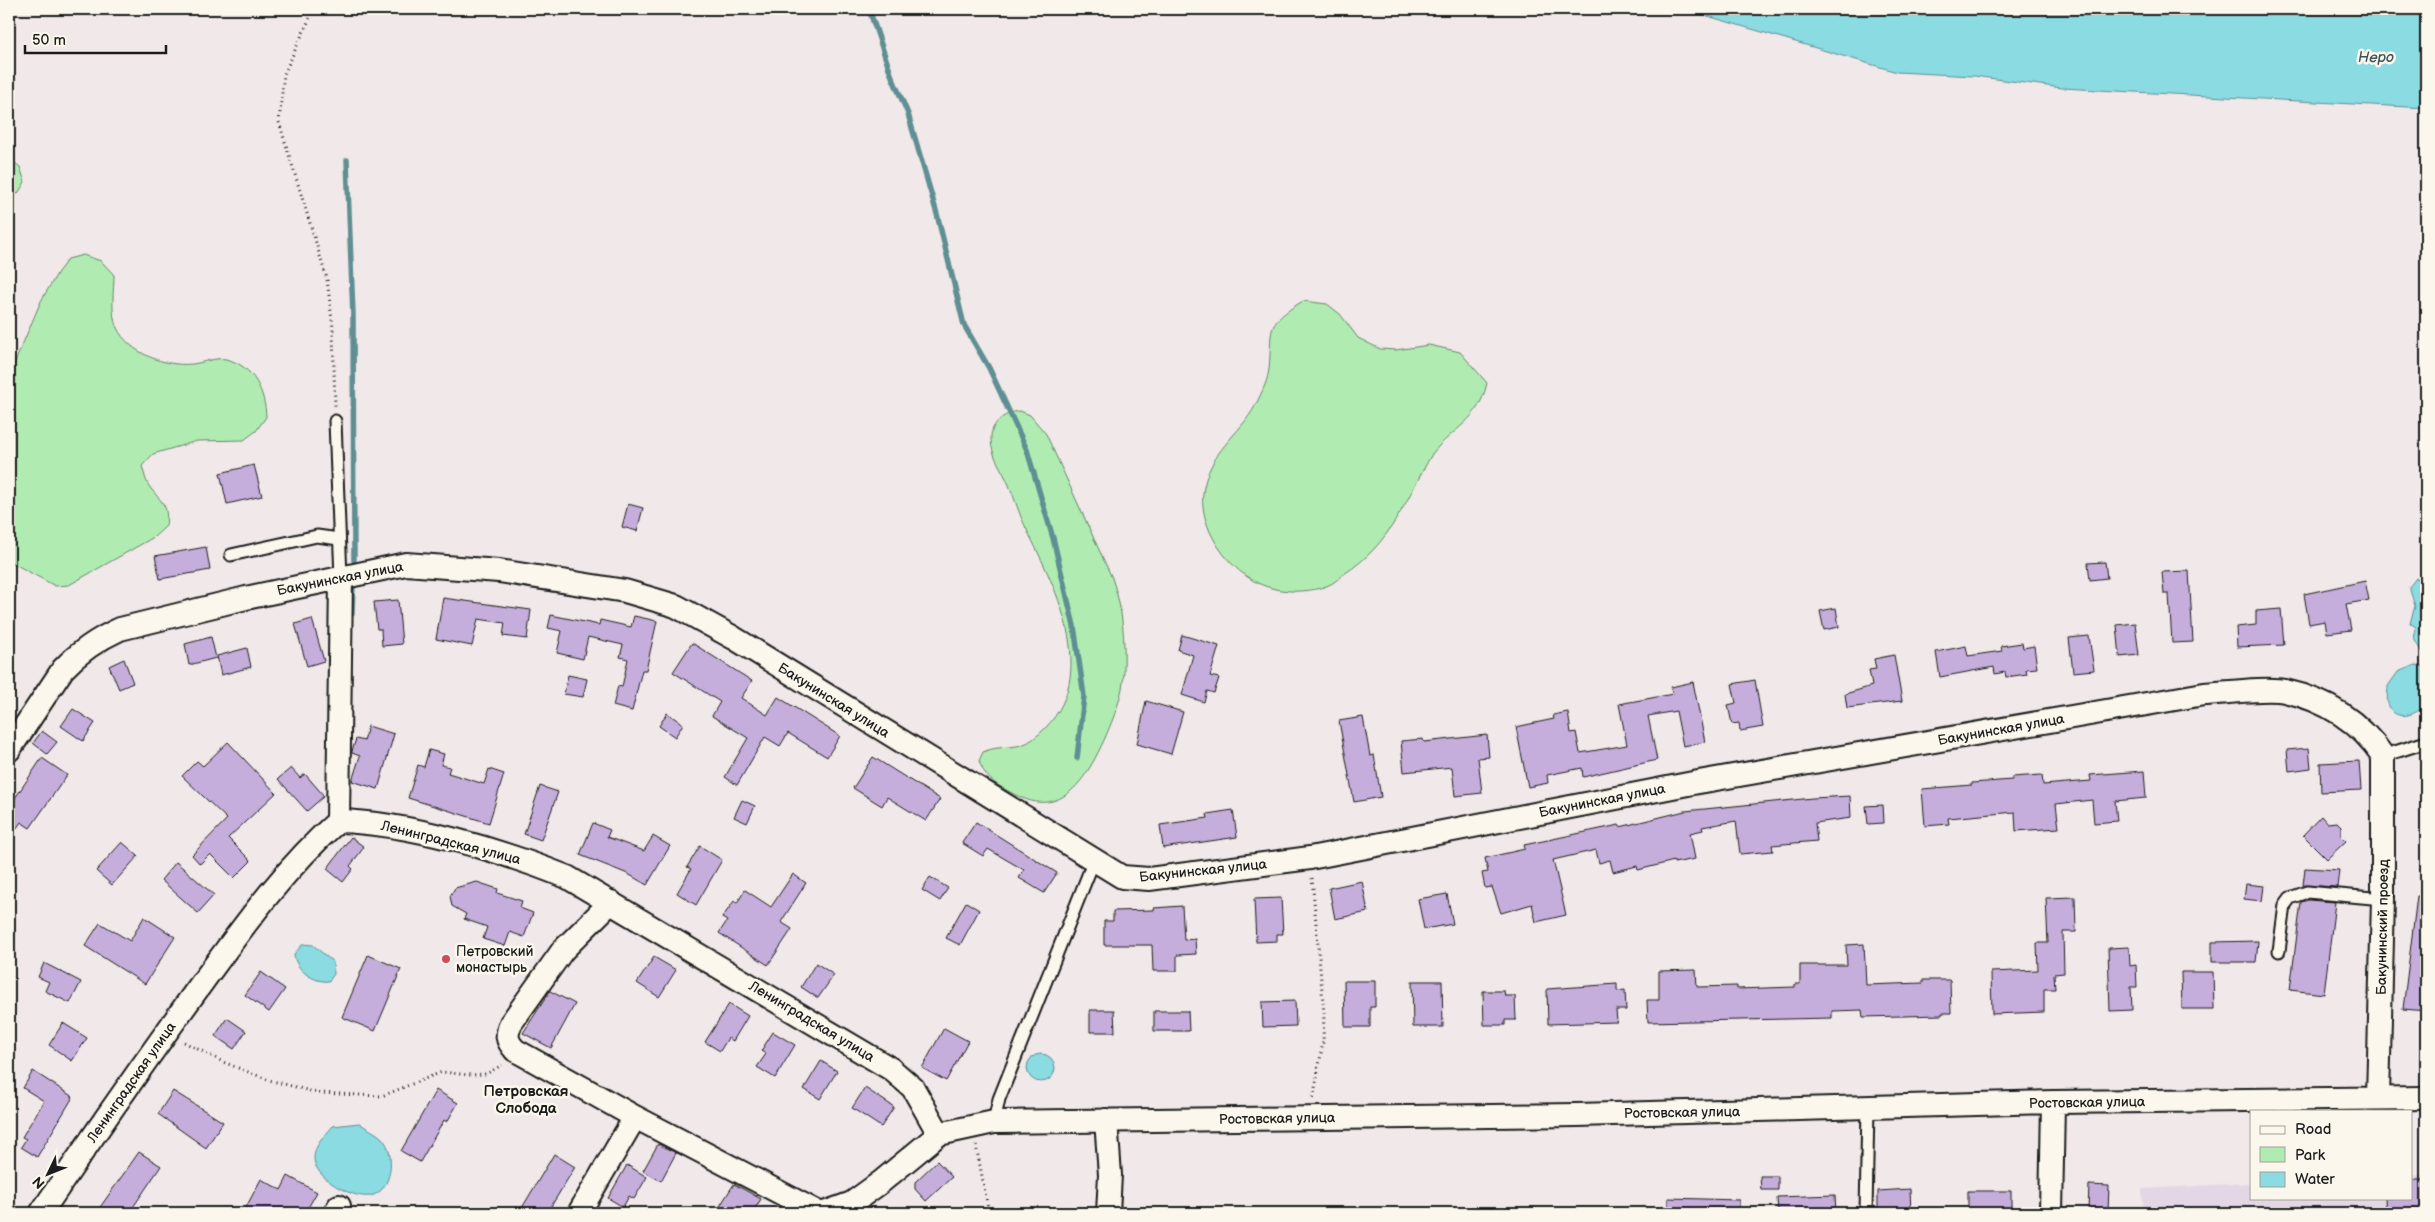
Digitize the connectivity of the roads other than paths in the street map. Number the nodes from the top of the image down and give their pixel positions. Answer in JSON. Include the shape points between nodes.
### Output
{"nodes":[{"id":1,"x":335,"y":421,"type":"road end"},
{"id":2,"x":339,"y":538,"type":"junction"},
{"id":3,"x":231,"y":555,"type":"dead end"},
{"id":4,"x":340,"y":578,"type":"junction"},
{"id":5,"x":2426,"y":742,"type":"edge"},
{"id":6,"x":9,"y":750,"type":"edge"},
{"id":7,"x":2383,"y":756,"type":"junction"},
{"id":8,"x":338,"y":820,"type":"junction"},
{"id":9,"x":1094,"y":860,"type":"junction"},
{"id":10,"x":2383,"y":899,"type":"junction"},
{"id":11,"x":612,"y":902,"type":"junction"},
{"id":12,"x":2279,"y":951,"type":"dead end"},
{"id":13,"x":2378,"y":1098,"type":"junction"},
{"id":14,"x":2426,"y":1098,"type":"edge"},
{"id":15,"x":2053,"y":1102,"type":"junction"},
{"id":16,"x":1868,"y":1107,"type":"junction"},
{"id":17,"x":635,"y":1117,"type":"junction"},
{"id":18,"x":1106,"y":1120,"type":"junction"},
{"id":19,"x":994,"y":1122,"type":"junction"},
{"id":20,"x":939,"y":1134,"type":"junction"},
{"id":21,"x":41,"y":1213,"type":"edge"},
{"id":22,"x":579,"y":1213,"type":"edge"},
{"id":23,"x":819,"y":1213,"type":"edge"},
{"id":24,"x":824,"y":1213,"type":"edge"},
{"id":25,"x":1108,"y":1213,"type":"edge"},
{"id":26,"x":1866,"y":1213,"type":"edge"},
{"id":27,"x":2051,"y":1213,"type":"edge"}],
"edges":[{"from":1,"to":2,"type":"lane"},
{"from":2,"to":3,"type":"lane","via":[[317,536]]},
{"from":2,"to":4,"type":"lane"},
{"from":4,"to":6,"type":"street","name":"Бакунинская улица","via":[[130,627],[102,638],[63,669]]},
{"from":4,"to":8,"type":"street"},
{"from":4,"to":9,"type":"street","name":"Бакунинская улица","via":[[406,564],[499,571],[625,591],[676,606],[734,638]]},
{"from":5,"to":7,"type":"lane"},
{"from":7,"to":9,"type":"street","name":"Бакунинская улица","via":[[2370,738],[2331,708],[2284,691],[2204,694],[1693,783],[1310,858],[1149,879],[1122,877]]},
{"from":7,"to":10,"type":"street","name":"Бакунинский проезд"},
{"from":8,"to":11,"type":"street","name":"Ленинградская улица","via":[[396,826],[523,859],[567,877]]},
{"from":8,"to":21,"type":"street","name":"Ленинградская улица","via":[[303,854],[242,928],[128,1083]]},
{"from":9,"to":19,"type":"lane","via":[[1000,1099]]},
{"from":10,"to":12,"type":"lane","via":[[2307,892],[2290,898],[2285,905]]},
{"from":10,"to":13,"type":"street","name":"Бакунинский проезд"},
{"from":11,"to":17,"type":"street","via":[[563,950],[511,1023],[506,1038],[515,1050]]},
{"from":11,"to":20,"type":"street","name":"Ленинградская улица","via":[[891,1069],[913,1088]]},
{"from":13,"to":14,"type":"street","name":"Ростовская улица"},
{"from":13,"to":15,"type":"street","name":"Ростовская улица"},
{"from":15,"to":16,"type":"street","name":"Ростовская улица"},
{"from":15,"to":27,"type":"street"},
{"from":16,"to":18,"type":"street","name":"Ростовская улица","via":[[1577,1115]]},
{"from":16,"to":26,"type":"lane"},
{"from":17,"to":22,"type":"street"},
{"from":17,"to":23,"type":"street"},
{"from":18,"to":19,"type":"street","name":"Ростовская улица"},
{"from":18,"to":25,"type":"street","via":[[1110,1175]]},
{"from":19,"to":20,"type":"street","name":"Ростовская улица"},
{"from":20,"to":24,"type":"street","via":[[852,1203]]}]}
